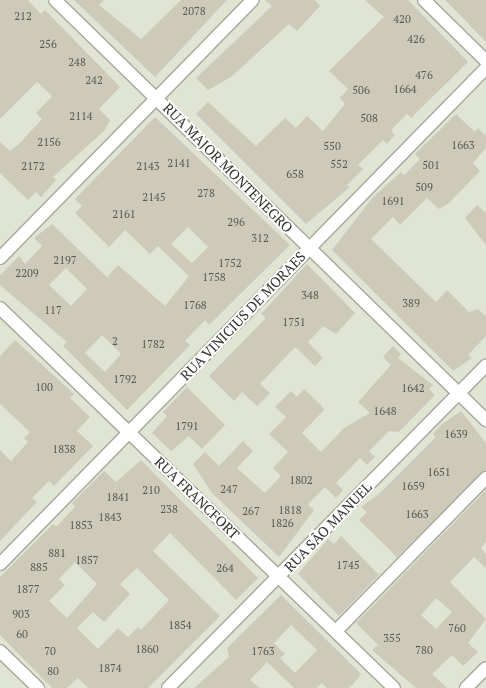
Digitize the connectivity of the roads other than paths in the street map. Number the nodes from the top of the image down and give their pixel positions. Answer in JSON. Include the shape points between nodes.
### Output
{"nodes":[{"id":1,"x":55,"y":0,"type":"edge"},
{"id":2,"x":253,"y":0,"type":"edge"},
{"id":3,"x":424,"y":0,"type":"edge"},
{"id":4,"x":486,"y":61,"type":"edge"},
{"id":5,"x":486,"y":68,"type":"edge"},
{"id":6,"x":157,"y":97,"type":"junction"},
{"id":7,"x":309,"y":248,"type":"junction"},
{"id":8,"x":0,"y":258,"type":"edge"},
{"id":9,"x":0,"y":308,"type":"edge"},
{"id":10,"x":486,"y":365,"type":"edge"},
{"id":11,"x":458,"y":394,"type":"junction"},
{"id":12,"x":486,"y":420,"type":"edge"},
{"id":13,"x":129,"y":432,"type":"junction"},
{"id":14,"x":486,"y":478,"type":"edge"},
{"id":15,"x":0,"y":564,"type":"edge"},
{"id":16,"x":279,"y":577,"type":"junction"},
{"id":17,"x":336,"y":631,"type":"junction"},
{"id":18,"x":0,"y":651,"type":"edge"},
{"id":19,"x":486,"y":668,"type":"edge"},
{"id":20,"x":38,"y":688,"type":"edge"},
{"id":21,"x":168,"y":688,"type":"edge"},
{"id":22,"x":394,"y":688,"type":"edge"},
{"id":23,"x":466,"y":688,"type":"edge"}],
"edges":[{"from":1,"to":6,"type":"street","name":"RUA MAJOR MONTENEGRO"},
{"from":2,"to":6,"type":"street"},
{"from":3,"to":4,"type":"street"},
{"from":5,"to":7,"type":"street","name":"RUA VINICIUS DE MORAES"},
{"from":6,"to":7,"type":"street","name":"RUA MAJOR MONTENEGRO"},
{"from":6,"to":8,"type":"street"},
{"from":7,"to":11,"type":"street","name":"RUA MAJOR MONTENEGRO"},
{"from":7,"to":13,"type":"street","name":"RUA VINICIUS DE MORAES"},
{"from":9,"to":13,"type":"street","name":"RUA FRANCFORT"},
{"from":10,"to":11,"type":"street","name":"RUA SÃO MANUEL"},
{"from":11,"to":12,"type":"street","name":"RUA MAJOR MONTENEGRO"},
{"from":11,"to":16,"type":"street","name":"RUA SÃO MANUEL"},
{"from":13,"to":15,"type":"street","name":"RUA VINICIUS DE MORAES"},
{"from":13,"to":16,"type":"street","name":"RUA FRANCFORT"},
{"from":14,"to":17,"type":"street"},
{"from":16,"to":17,"type":"street","name":"RUA FRANCFORT"},
{"from":16,"to":21,"type":"street","name":"RUA SÃO MANUEL"},
{"from":17,"to":22,"type":"street","name":"RUA FRANCFORT"},
{"from":18,"to":20,"type":"street"},
{"from":19,"to":23,"type":"street"}]}
